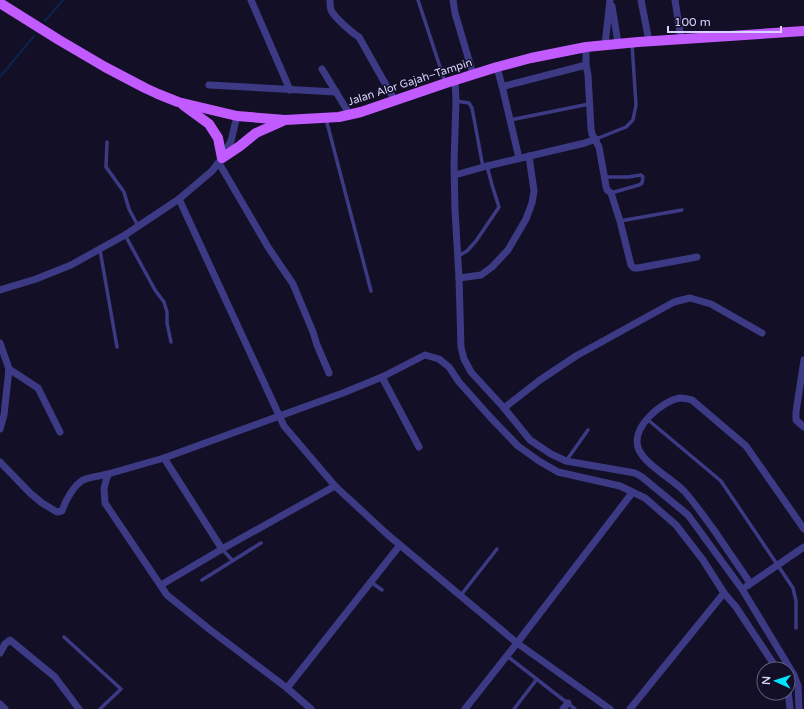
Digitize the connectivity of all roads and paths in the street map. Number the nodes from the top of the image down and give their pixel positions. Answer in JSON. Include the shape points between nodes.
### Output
{"nodes":[{"id":1,"x":251,"y":0,"type":"edge"},
{"id":2,"x":330,"y":0,"type":"edge"},
{"id":3,"x":418,"y":0,"type":"edge"},
{"id":4,"x":453,"y":0,"type":"edge"},
{"id":5,"x":611,"y":0,"type":"edge"},
{"id":6,"x":641,"y":0,"type":"edge"},
{"id":7,"x":675,"y":0,"type":"edge"},
{"id":8,"x":0,"y":3,"type":"edge"},
{"id":9,"x":804,"y":31,"type":"edge"},
{"id":10,"x":681,"y":38,"type":"junction"},
{"id":11,"x":649,"y":41,"type":"junction"},
{"id":12,"x":632,"y":42,"type":"junction"},
{"id":13,"x":618,"y":43,"type":"junction"},
{"id":14,"x":605,"y":45,"type":"junction"},
{"id":15,"x":586,"y":48,"type":"junction"},
{"id":16,"x":586,"y":65,"type":"junction"},
{"id":17,"x":497,"y":67,"type":"junction"},
{"id":18,"x":322,"y":69,"type":"dead end"},
{"id":19,"x":473,"y":74,"type":"junction"},
{"id":20,"x":450,"y":82,"type":"junction"},
{"id":21,"x":209,"y":85,"type":"dead end"},
{"id":22,"x":502,"y":86,"type":"junction"},
{"id":23,"x":290,"y":90,"type":"junction"},
{"id":24,"x":336,"y":92,"type":"junction"},
{"id":25,"x":396,"y":101,"type":"junction"},
{"id":26,"x":456,"y":101,"type":"junction"},
{"id":27,"x":178,"y":102,"type":"junction"},
{"id":28,"x":589,"y":104,"type":"junction"},
{"id":29,"x":350,"y":115,"type":"junction"},
{"id":30,"x":237,"y":116,"type":"junction"},
{"id":31,"x":326,"y":118,"type":"junction"},
{"id":32,"x":284,"y":120,"type":"junction"},
{"id":33,"x":510,"y":120,"type":"junction"},
{"id":34,"x":596,"y":139,"type":"junction"},
{"id":35,"x":107,"y":142,"type":"dead end"},
{"id":36,"x":529,"y":156,"type":"junction"},
{"id":37,"x":519,"y":158,"type":"junction"},
{"id":38,"x":220,"y":160,"type":"junction"},
{"id":39,"x":485,"y":166,"type":"junction"},
{"id":40,"x":454,"y":175,"type":"junction"},
{"id":41,"x":604,"y":177,"type":"junction"},
{"id":42,"x":611,"y":193,"type":"junction"},
{"id":43,"x":179,"y":198,"type":"junction"},
{"id":44,"x":682,"y":210,"type":"dead end"},
{"id":45,"x":620,"y":220,"type":"junction"},
{"id":46,"x":138,"y":226,"type":"junction"},
{"id":47,"x":125,"y":235,"type":"junction"},
{"id":48,"x":100,"y":250,"type":"junction"},
{"id":49,"x":457,"y":256,"type":"junction"},
{"id":50,"x":697,"y":257,"type":"dead end"},
{"id":51,"x":459,"y":278,"type":"junction"},
{"id":52,"x":0,"y":290,"type":"edge"},
{"id":53,"x":371,"y":291,"type":"dead end"},
{"id":54,"x":762,"y":332,"type":"dead end"},
{"id":55,"x":171,"y":342,"type":"dead end"},
{"id":56,"x":0,"y":343,"type":"edge"},
{"id":57,"x":117,"y":347,"type":"dead end"},
{"id":58,"x":804,"y":360,"type":"edge"},
{"id":59,"x":9,"y":369,"type":"junction"},
{"id":60,"x":329,"y":373,"type":"dead end"},
{"id":61,"x":382,"y":377,"type":"junction"},
{"id":62,"x":504,"y":408,"type":"junction"},
{"id":63,"x":279,"y":415,"type":"junction"},
{"id":64,"x":647,"y":419,"type":"junction"},
{"id":65,"x":804,"y":427,"type":"edge"},
{"id":66,"x":0,"y":429,"type":"edge"},
{"id":67,"x":588,"y":430,"type":"dead end"},
{"id":68,"x":60,"y":432,"type":"dead end"},
{"id":69,"x":419,"y":447,"type":"dead end"},
{"id":70,"x":164,"y":458,"type":"junction"},
{"id":71,"x":566,"y":461,"type":"junction"},
{"id":72,"x":0,"y":462,"type":"edge"},
{"id":73,"x":582,"y":464,"type":"junction"},
{"id":74,"x":108,"y":474,"type":"junction"},
{"id":75,"x":578,"y":477,"type":"junction"},
{"id":76,"x":335,"y":486,"type":"junction"},
{"id":77,"x":632,"y":493,"type":"junction"},
{"id":78,"x":804,"y":529,"type":"edge"},
{"id":79,"x":262,"y":543,"type":"dead end"},
{"id":80,"x":400,"y":546,"type":"junction"},
{"id":81,"x":804,"y":547,"type":"edge"},
{"id":82,"x":222,"y":549,"type":"junction"},
{"id":83,"x":497,"y":549,"type":"dead end"},
{"id":84,"x":232,"y":560,"type":"junction"},
{"id":85,"x":777,"y":565,"type":"junction"},
{"id":86,"x":202,"y":580,"type":"dead end"},
{"id":87,"x":371,"y":582,"type":"junction"},
{"id":88,"x":750,"y":583,"type":"junction"},
{"id":89,"x":161,"y":585,"type":"junction"},
{"id":90,"x":742,"y":589,"type":"junction"},
{"id":91,"x":382,"y":590,"type":"dead end"},
{"id":92,"x":724,"y":593,"type":"junction"},
{"id":93,"x":460,"y":596,"type":"junction"},
{"id":94,"x":796,"y":628,"type":"dead end"},
{"id":95,"x":64,"y":638,"type":"dead end"},
{"id":96,"x":517,"y":644,"type":"junction"},
{"id":97,"x":0,"y":653,"type":"edge"},
{"id":98,"x":507,"y":656,"type":"junction"},
{"id":99,"x":772,"y":661,"type":"edge"},
{"id":100,"x":537,"y":679,"type":"junction"},
{"id":101,"x":287,"y":688,"type":"junction"},
{"id":102,"x":0,"y":704,"type":"edge"},
{"id":103,"x":801,"y":705,"type":"edge"},
{"id":104,"x":566,"y":706,"type":"edge"},
{"id":105,"x":5,"y":709,"type":"edge"},
{"id":106,"x":79,"y":709,"type":"edge"},
{"id":107,"x":100,"y":709,"type":"edge"},
{"id":108,"x":310,"y":709,"type":"edge"},
{"id":109,"x":465,"y":709,"type":"edge"},
{"id":110,"x":514,"y":709,"type":"edge"},
{"id":111,"x":575,"y":709,"type":"edge"},
{"id":112,"x":610,"y":709,"type":"edge"},
{"id":113,"x":630,"y":709,"type":"edge"},
{"id":114,"x":790,"y":709,"type":"edge"}],
"edges":[{"from":1,"to":23,"type":"street"},
{"from":2,"to":25,"type":"street","via":[[331,10],[359,37]]},
{"from":3,"to":20,"type":"lane"},
{"from":4,"to":19,"type":"street"},
{"from":5,"to":13,"type":"street"},
{"from":5,"to":14,"type":"street"},
{"from":6,"to":11,"type":"street"},
{"from":7,"to":10,"type":"street"},
{"from":8,"to":27,"type":"main road","name":"Jalan Alor Gajah–Tampin","via":[[105,67]]},
{"from":9,"to":10,"type":"main road","name":"Jalan Alor Gajah–Tampin"},
{"from":10,"to":11,"type":"main road","name":"Jalan Alor Gajah–Tampin"},
{"from":11,"to":12,"type":"main road","name":"Jalan Alor Gajah–Tampin"},
{"from":12,"to":13,"type":"main road","name":"Jalan Alor Gajah–Tampin"},
{"from":12,"to":34,"type":"lane","via":[[636,104],[633,120],[626,127]]},
{"from":13,"to":14,"type":"main road","name":"Jalan Alor Gajah–Tampin"},
{"from":14,"to":15,"type":"main road","name":"Jalan Alor Gajah–Tampin"},
{"from":15,"to":16,"type":"street"},
{"from":15,"to":17,"type":"main road","name":"Jalan Alor Gajah–Tampin"},
{"from":16,"to":22,"type":"street"},
{"from":16,"to":28,"type":"street"},
{"from":17,"to":19,"type":"main road","name":"Jalan Alor Gajah–Tampin"},
{"from":17,"to":22,"type":"street"},
{"from":18,"to":24,"type":"street"},
{"from":19,"to":20,"type":"main road","name":"Jalan Alor Gajah–Tampin"},
{"from":20,"to":25,"type":"main road","name":"Jalan Alor Gajah–Tampin"},
{"from":20,"to":26,"type":"street"},
{"from":21,"to":23,"type":"street"},
{"from":22,"to":33,"type":"street"},
{"from":23,"to":24,"type":"street"},
{"from":24,"to":29,"type":"street"},
{"from":25,"to":29,"type":"main road","name":"Jalan Alor Gajah–Tampin"},
{"from":26,"to":39,"type":"lane","via":[[469,103],[472,108]]},
{"from":26,"to":40,"type":"street"},
{"from":27,"to":30,"type":"main road","name":"Jalan Alor Gajah–Tampin"},
{"from":27,"to":38,"type":"main road","via":[[209,124],[218,138]]},
{"from":28,"to":33,"type":"lane"},
{"from":28,"to":34,"type":"street","via":[[591,129]]},
{"from":29,"to":31,"type":"main road","name":"Jalan Alor Gajah–Tampin"},
{"from":30,"to":32,"type":"main road","name":"Jalan Alor Gajah–Tampin"},
{"from":30,"to":38,"type":"street","via":[[231,141]]},
{"from":31,"to":32,"type":"main road","name":"Jalan Alor Gajah–Tampin"},
{"from":31,"to":53,"type":"lane"},
{"from":32,"to":38,"type":"main road","via":[[256,133]]},
{"from":33,"to":37,"type":"street"},
{"from":34,"to":36,"type":"street"},
{"from":34,"to":41,"type":"street"},
{"from":35,"to":46,"type":"lane","via":[[106,167],[124,192]]},
{"from":36,"to":37,"type":"street"},
{"from":36,"to":51,"type":"street","via":[[534,191],[526,219],[508,250],[492,267],[480,275]]},
{"from":37,"to":39,"type":"street"},
{"from":38,"to":43,"type":"street","via":[[212,171]]},
{"from":38,"to":60,"type":"street","via":[[268,247],[292,284]]},
{"from":39,"to":40,"type":"street"},
{"from":39,"to":49,"type":"lane","via":[[499,207],[467,252]]},
{"from":40,"to":49,"type":"street"},
{"from":41,"to":42,"type":"street","via":[[607,190]]},
{"from":41,"to":42,"type":"lane","via":[[643,177],[639,185]]},
{"from":42,"to":45,"type":"street"},
{"from":43,"to":46,"type":"street"},
{"from":43,"to":63,"type":"street"},
{"from":44,"to":45,"type":"lane"},
{"from":45,"to":50,"type":"street","via":[[631,265],[634,268]]},
{"from":46,"to":47,"type":"street"},
{"from":47,"to":48,"type":"street"},
{"from":47,"to":55,"type":"lane","via":[[164,302]]},
{"from":48,"to":52,"type":"street","via":[[36,279]]},
{"from":48,"to":57,"type":"lane"},
{"from":49,"to":51,"type":"street"},
{"from":51,"to":62,"type":"street","via":[[461,346],[464,358],[471,372]]},
{"from":54,"to":62,"type":"street","via":[[710,304],[690,298],[674,302],[576,356]]},
{"from":56,"to":59,"type":"street"},
{"from":58,"to":65,"type":"street","via":[[796,412],[796,420]]},
{"from":59,"to":66,"type":"street"},
{"from":59,"to":68,"type":"street","via":[[38,388]]},
{"from":61,"to":63,"type":"street"},
{"from":61,"to":69,"type":"street"},
{"from":61,"to":75,"type":"street","via":[[425,356],[438,359],[449,367],[518,446],[558,472]]},
{"from":62,"to":71,"type":"street","via":[[530,440]]},
{"from":63,"to":70,"type":"street"},
{"from":63,"to":76,"type":"street","via":[[284,426]]},
{"from":64,"to":78,"type":"street","via":[[668,402],[681,398],[692,400],[746,446]]},
{"from":64,"to":85,"type":"lane","via":[[721,481]]},
{"from":64,"to":88,"type":"street","via":[[636,441],[639,450],[646,460],[695,503]]},
{"from":67,"to":71,"type":"lane"},
{"from":70,"to":74,"type":"street"},
{"from":70,"to":82,"type":"street"},
{"from":71,"to":73,"type":"street"},
{"from":72,"to":74,"type":"street","via":[[30,493],[57,512],[62,511],[69,496],[83,480]]},
{"from":73,"to":75,"type":"street"},
{"from":73,"to":90,"type":"street","via":[[635,473],[642,477],[688,515]]},
{"from":74,"to":89,"type":"street","via":[[104,488],[105,502]]},
{"from":75,"to":77,"type":"street","via":[[620,486]]},
{"from":76,"to":80,"type":"street"},
{"from":76,"to":82,"type":"street"},
{"from":77,"to":92,"type":"street","via":[[645,498],[676,524]]},
{"from":77,"to":96,"type":"street"},
{"from":79,"to":84,"type":"lane"},
{"from":80,"to":87,"type":"street"},
{"from":80,"to":93,"type":"street"},
{"from":81,"to":85,"type":"street"},
{"from":82,"to":84,"type":"lane"},
{"from":82,"to":89,"type":"street"},
{"from":83,"to":93,"type":"lane"},
{"from":84,"to":86,"type":"lane"},
{"from":85,"to":88,"type":"street"},
{"from":85,"to":94,"type":"lane","via":[[795,594]]},
{"from":87,"to":91,"type":"lane"},
{"from":87,"to":101,"type":"street"},
{"from":88,"to":90,"type":"street"},
{"from":89,"to":101,"type":"street","via":[[167,595]]},
{"from":90,"to":103,"type":"street","via":[[794,675]]},
{"from":92,"to":99,"type":"street"},
{"from":92,"to":113,"type":"street"},
{"from":93,"to":96,"type":"street"},
{"from":95,"to":107,"type":"lane","via":[[121,689]]},
{"from":96,"to":98,"type":"street"},
{"from":96,"to":112,"type":"street"},
{"from":97,"to":106,"type":"street","via":[[10,640],[55,677]]},
{"from":98,"to":100,"type":"lane"},
{"from":98,"to":109,"type":"street"},
{"from":100,"to":104,"type":"lane"},
{"from":100,"to":110,"type":"lane"},
{"from":101,"to":108,"type":"street"},
{"from":102,"to":105,"type":"street"},
{"from":103,"to":114,"type":"street"},
{"from":104,"to":111,"type":"lane"}]}
